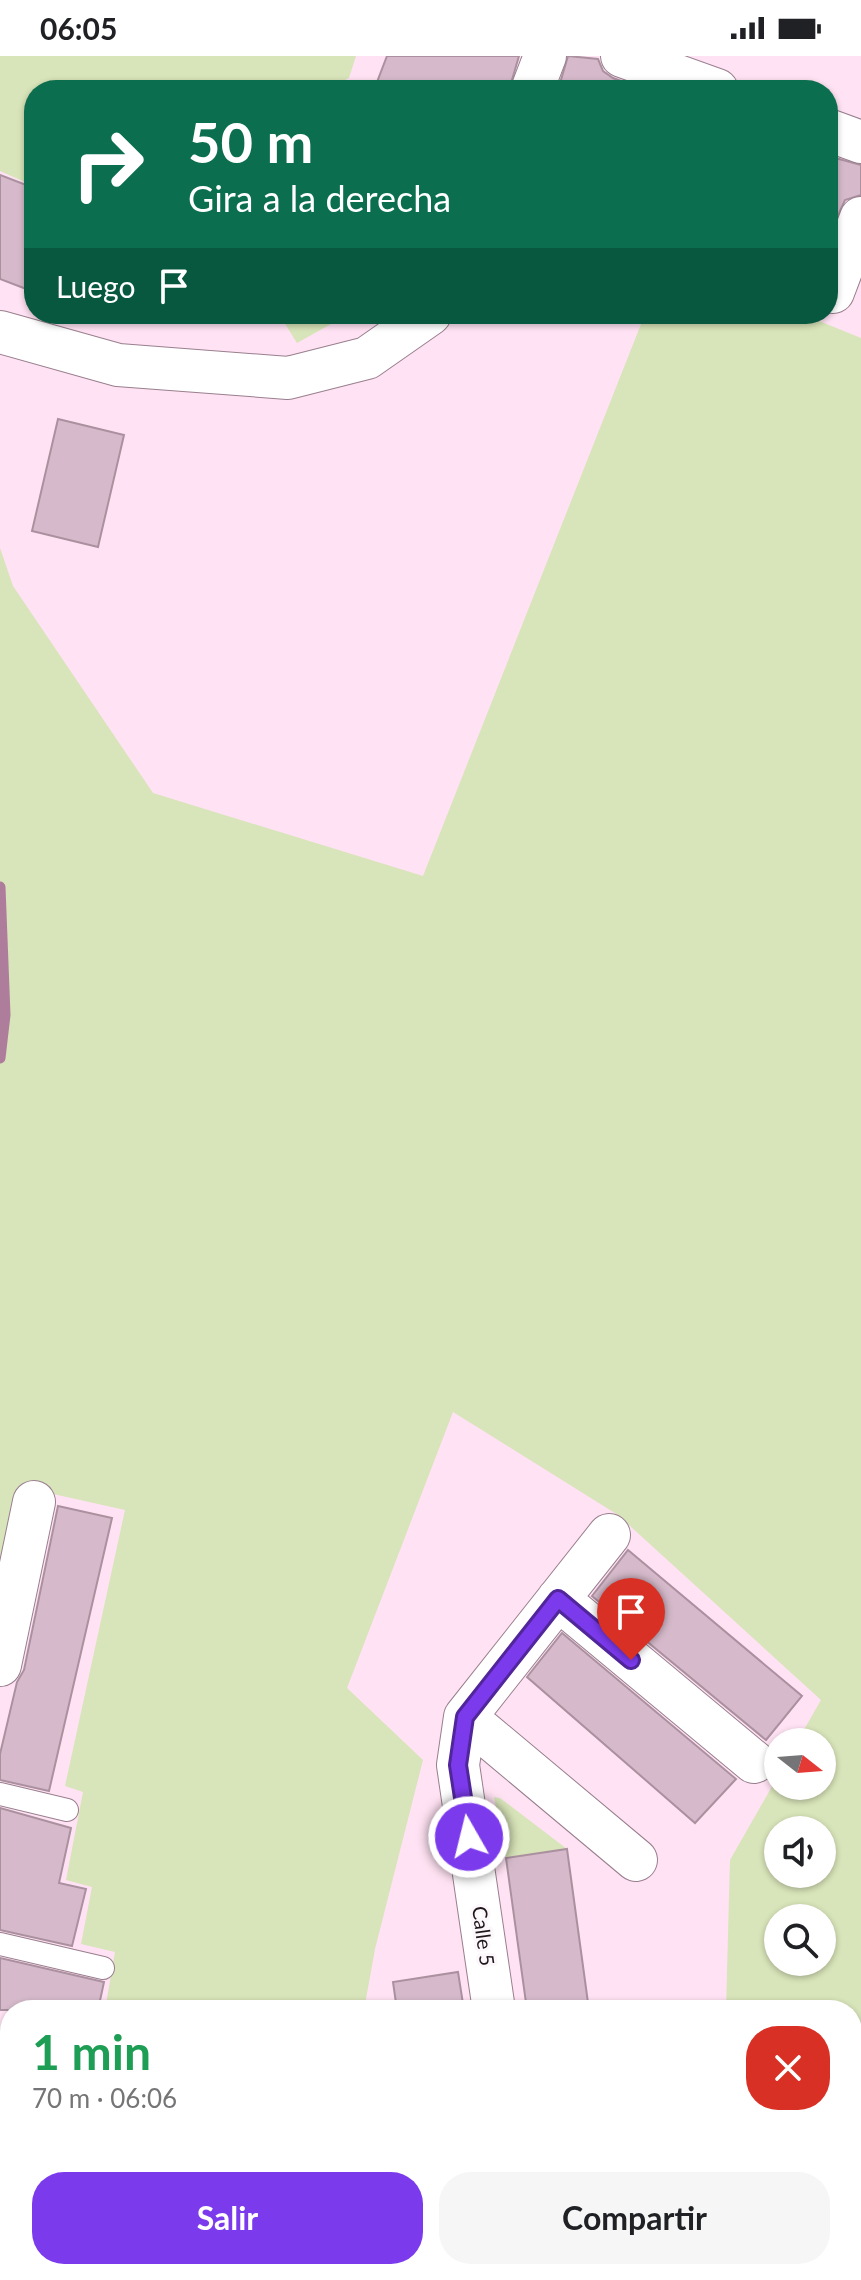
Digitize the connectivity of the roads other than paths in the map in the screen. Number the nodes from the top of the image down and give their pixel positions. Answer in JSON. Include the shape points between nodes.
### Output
{"nodes":[{"id":1,"x":545,"y":56,"type":"edge"},
{"id":2,"x":622,"y":56,"type":"edge"},
{"id":3,"x":536,"y":80,"type":"edge"},
{"id":4,"x":689,"y":80,"type":"edge"},
{"id":5,"x":838,"y":134,"type":"edge"},
{"id":6,"x":861,"y":142,"type":"edge"},
{"id":7,"x":861,"y":218,"type":"edge"},
{"id":8,"x":838,"y":279,"type":"edge"},
{"id":9,"x":416,"y":324,"type":"edge"},
{"id":10,"x":0,"y":332,"type":"edge"},
{"id":11,"x":34,"y":1502,"type":"dead end"},
{"id":12,"x":609,"y":1535,"type":"dead end"},
{"id":13,"x":558,"y":1599,"type":"junction"},
{"id":14,"x":0,"y":1665,"type":"edge"},
{"id":15,"x":465,"y":1717,"type":"junction"},
{"id":16,"x":754,"y":1762,"type":"dead end"},
{"id":17,"x":0,"y":1794,"type":"edge"},
{"id":18,"x":67,"y":1810,"type":"dead end"},
{"id":19,"x":636,"y":1860,"type":"dead end"},
{"id":20,"x":0,"y":1944,"type":"edge"},
{"id":21,"x":103,"y":1968,"type":"dead end"},
{"id":22,"x":493,"y":2000,"type":"edge"}],
"edges":[{"from":1,"to":3,"type":"street"},
{"from":2,"to":4,"type":"street"},
{"from":5,"to":6,"type":"street"},
{"from":7,"to":8,"type":"street"},
{"from":9,"to":10,"type":"street","via":[[367,358],[288,378],[118,365]]},
{"from":11,"to":14,"type":"street"},
{"from":12,"to":13,"type":"street"},
{"from":13,"to":15,"type":"street"},
{"from":13,"to":16,"type":"street"},
{"from":15,"to":19,"type":"street"},
{"from":15,"to":22,"type":"street","name":"Calle 5","via":[[458,1765]]},
{"from":17,"to":18,"type":"lane"},
{"from":20,"to":21,"type":"lane"}]}
